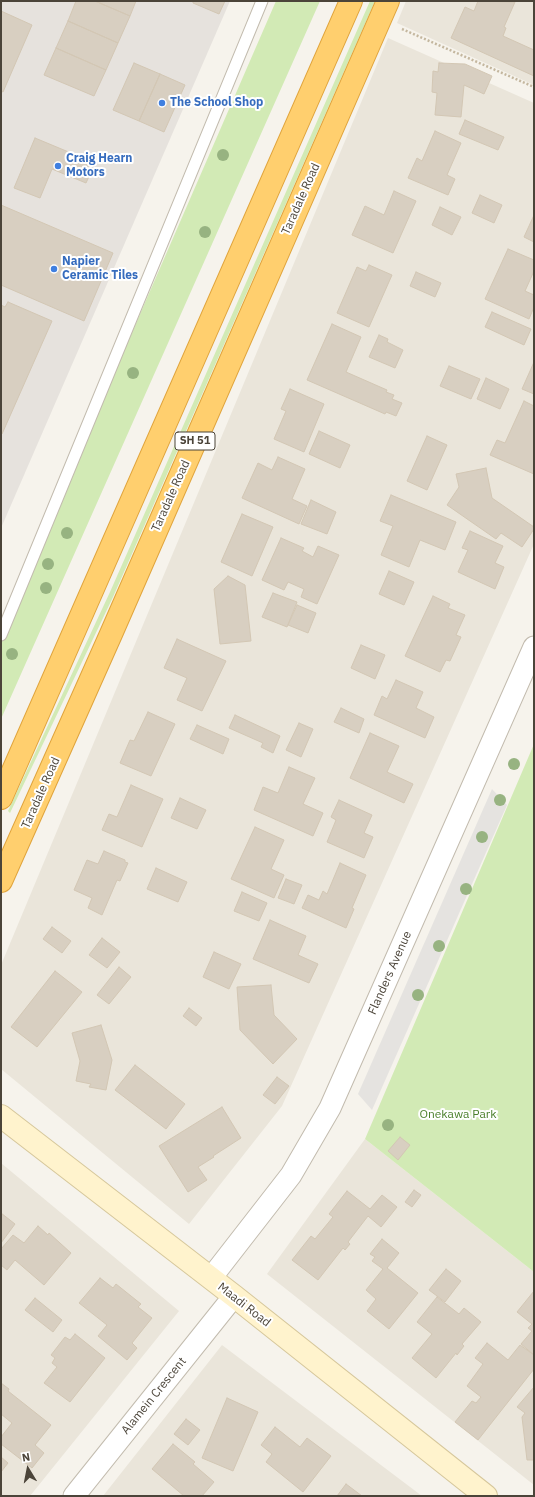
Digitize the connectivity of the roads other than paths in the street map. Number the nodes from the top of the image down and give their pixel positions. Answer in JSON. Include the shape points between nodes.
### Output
{"nodes":[{"id":1,"x":262,"y":1,"type":"edge"},
{"id":2,"x":351,"y":1,"type":"edge"},
{"id":3,"x":384,"y":10,"type":"edge"},
{"id":4,"x":1,"y":635,"type":"edge"},
{"id":5,"x":534,"y":647,"type":"edge"},
{"id":6,"x":1,"y":798,"type":"edge"},
{"id":7,"x":4,"y":867,"type":"edge"},
{"id":8,"x":1,"y":1116,"type":"edge"},
{"id":9,"x":211,"y":1278,"type":"junction"},
{"id":10,"x":234,"y":1296,"type":"junction"},
{"id":11,"x":74,"y":1496,"type":"edge"},
{"id":12,"x":486,"y":1496,"type":"edge"}],
"edges":[{"from":1,"to":4,"type":"lane"},
{"from":2,"to":6,"type":"highway","number":"SH 51"},
{"from":3,"to":7,"type":"highway","name":"Taradale Road","number":"SH 51","via":[[27,826]]},
{"from":5,"to":9,"type":"street","name":"Flanders Avenue","via":[[330,1108],[291,1175]]},
{"from":8,"to":9,"type":"main road","name":"Maadi Road"},
{"from":9,"to":10,"type":"main road","name":"Maadi Road"},
{"from":10,"to":11,"type":"street","name":"Alamein Crescent"},
{"from":10,"to":12,"type":"main road","name":"Maadi Road"}]}
